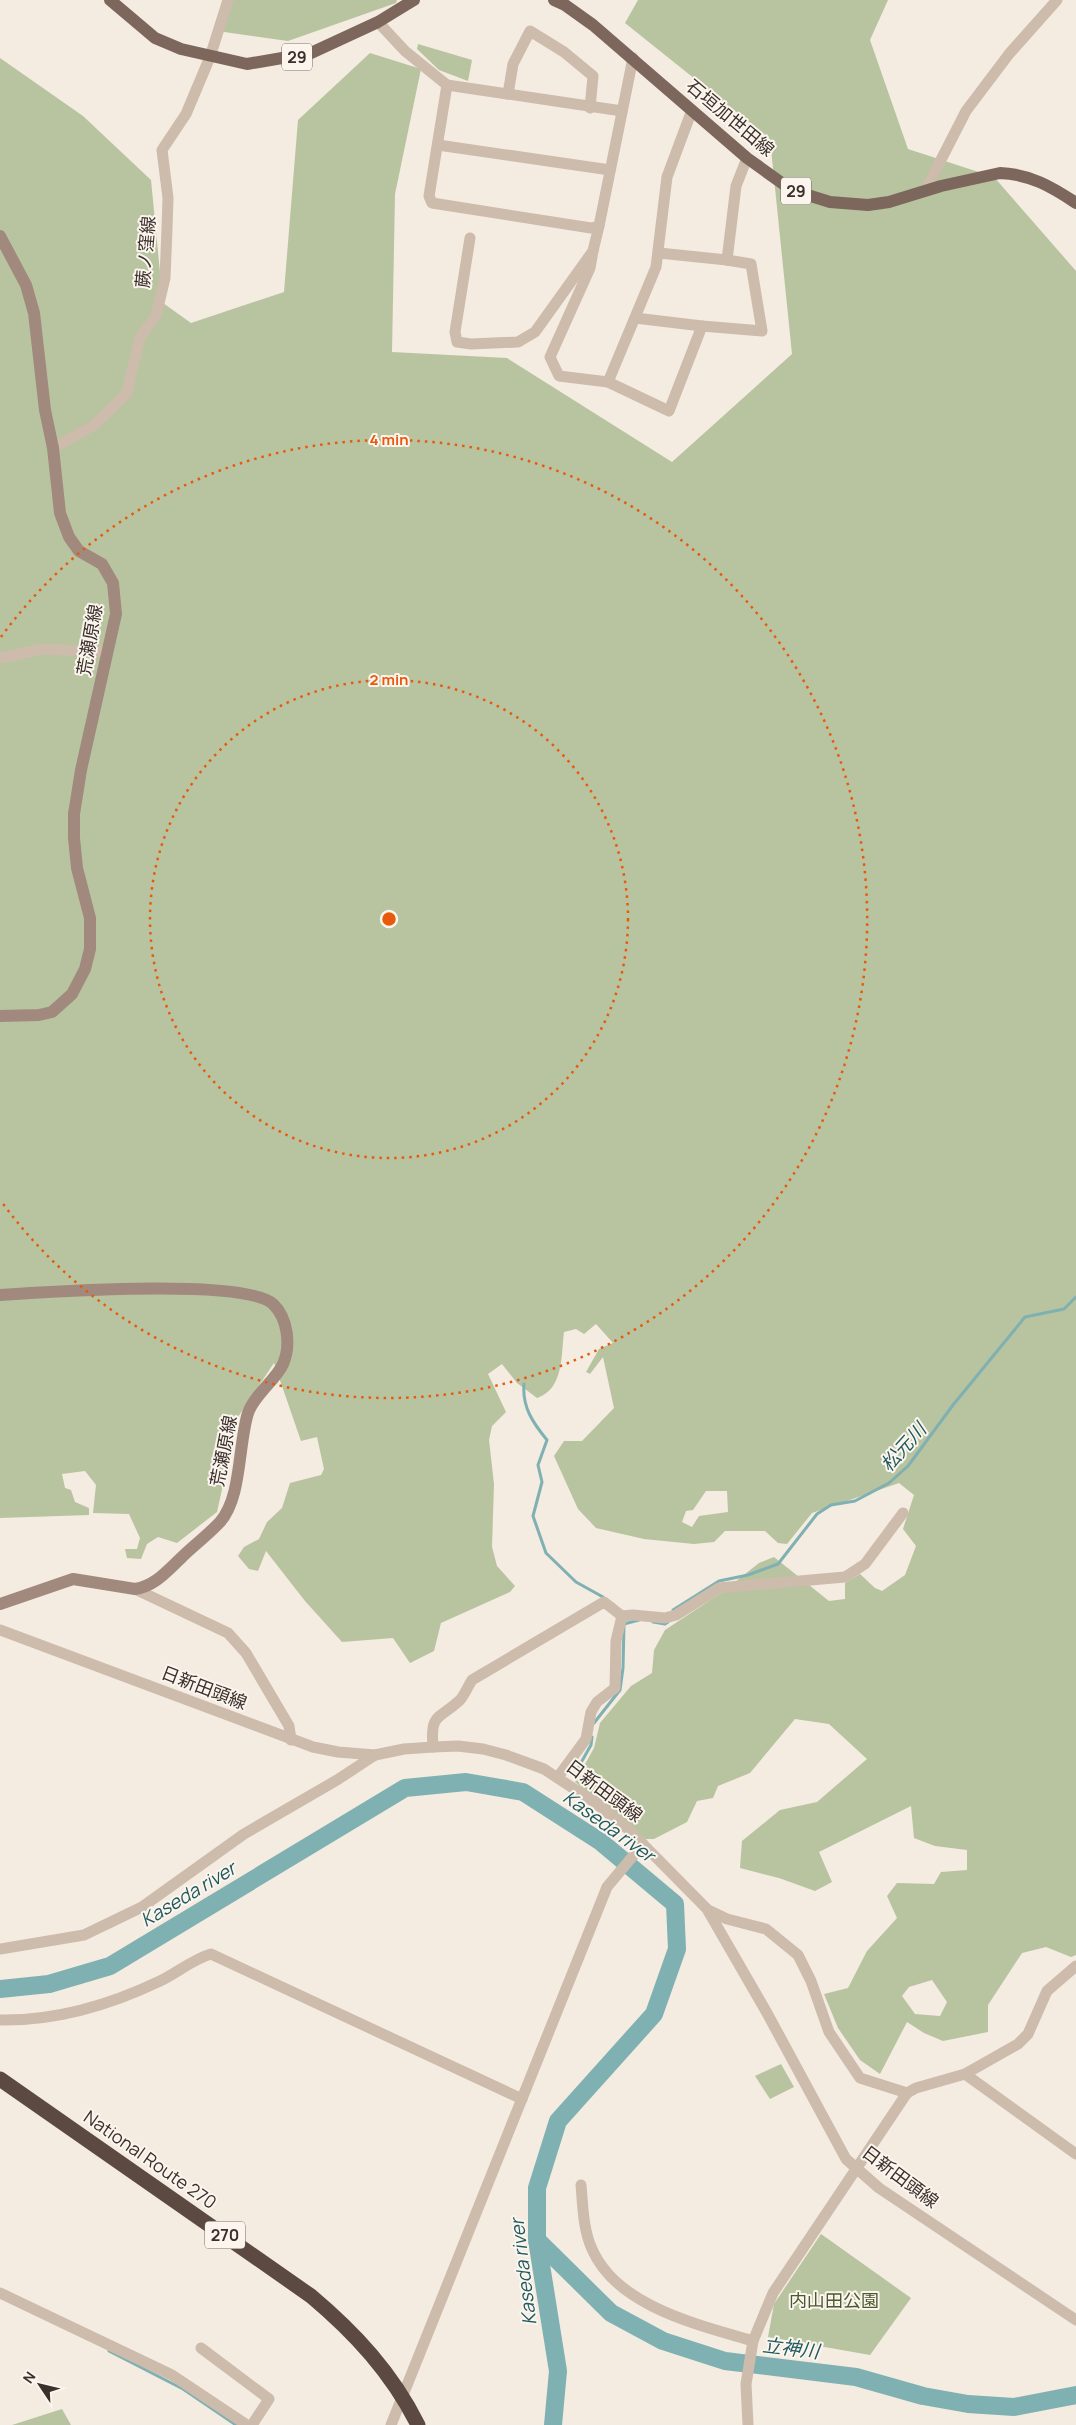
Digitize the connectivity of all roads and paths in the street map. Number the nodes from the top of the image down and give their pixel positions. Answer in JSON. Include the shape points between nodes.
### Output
{"nodes":[{"id":1,"x":110,"y":0,"type":"edge"},
{"id":2,"x":228,"y":0,"type":"edge"},
{"id":3,"x":414,"y":0,"type":"edge"},
{"id":4,"x":554,"y":0,"type":"edge"},
{"id":5,"x":1057,"y":0,"type":"edge"},
{"id":6,"x":378,"y":22,"type":"junction"},
{"id":7,"x":210,"y":57,"type":"junction"},
{"id":8,"x":633,"y":58,"type":"junction"},
{"id":9,"x":447,"y":85,"type":"junction"},
{"id":10,"x":508,"y":94,"type":"junction"},
{"id":11,"x":590,"y":108,"type":"junction"},
{"id":12,"x":692,"y":110,"type":"junction"},
{"id":13,"x":622,"y":111,"type":"junction"},
{"id":14,"x":438,"y":144,"type":"junction"},
{"id":15,"x":747,"y":158,"type":"junction"},
{"id":16,"x":610,"y":170,"type":"junction"},
{"id":17,"x":925,"y":191,"type":"junction"},
{"id":18,"x":1076,"y":203,"type":"edge"},
{"id":19,"x":599,"y":226,"type":"junction"},
{"id":20,"x":0,"y":236,"type":"edge"},
{"id":21,"x":470,"y":238,"type":"dead end"},
{"id":22,"x":593,"y":251,"type":"junction"},
{"id":23,"x":660,"y":253,"type":"junction"},
{"id":24,"x":727,"y":260,"type":"junction"},
{"id":25,"x":636,"y":318,"type":"junction"},
{"id":26,"x":702,"y":326,"type":"junction"},
{"id":27,"x":608,"y":382,"type":"junction"},
{"id":28,"x":53,"y":448,"type":"junction"},
{"id":29,"x":107,"y":652,"type":"junction"},
{"id":30,"x":0,"y":658,"type":"edge"},
{"id":31,"x":0,"y":1016,"type":"edge"},
{"id":32,"x":0,"y":1295,"type":"edge"},
{"id":33,"x":903,"y":1513,"type":"dead end"},
{"id":34,"x":135,"y":1589,"type":"junction"},
{"id":35,"x":0,"y":1604,"type":"edge"},
{"id":36,"x":622,"y":1616,"type":"junction"},
{"id":37,"x":0,"y":1630,"type":"edge"},
{"id":38,"x":291,"y":1740,"type":"junction"},
{"id":39,"x":433,"y":1747,"type":"junction"},
{"id":40,"x":375,"y":1755,"type":"junction"},
{"id":41,"x":558,"y":1777,"type":"junction"},
{"id":42,"x":641,"y":1846,"type":"junction"},
{"id":43,"x":707,"y":1909,"type":"junction"},
{"id":44,"x":0,"y":1949,"type":"edge"},
{"id":45,"x":1076,"y":1966,"type":"edge"},
{"id":46,"x":0,"y":2020,"type":"edge"},
{"id":47,"x":965,"y":2074,"type":"junction"},
{"id":48,"x":0,"y":2080,"type":"edge"},
{"id":49,"x":907,"y":2093,"type":"junction"},
{"id":50,"x":522,"y":2099,"type":"junction"},
{"id":51,"x":1076,"y":2154,"type":"edge"},
{"id":52,"x":856,"y":2168,"type":"junction"},
{"id":53,"x":582,"y":2185,"type":"dead end"},
{"id":54,"x":0,"y":2294,"type":"edge"},
{"id":55,"x":1076,"y":2320,"type":"edge"},
{"id":56,"x":753,"y":2346,"type":"junction"},
{"id":57,"x":202,"y":2348,"type":"dead end"},
{"id":58,"x":403,"y":2398,"type":"junction"},
{"id":59,"x":247,"y":2425,"type":"edge"},
{"id":60,"x":252,"y":2425,"type":"edge"},
{"id":61,"x":392,"y":2425,"type":"edge"},
{"id":62,"x":418,"y":2425,"type":"edge"},
{"id":63,"x":748,"y":2425,"type":"edge"}],
"edges":[{"from":1,"to":7,"type":"main road","number":"29","via":[[155,38]]},
{"from":2,"to":7,"type":"street","name":"蕨ノ窪線"},
{"from":3,"to":6,"type":"main road","number":"29"},
{"from":4,"to":8,"type":"main road","name":"石垣加世田線","number":"29","via":[[586,20]]},
{"from":5,"to":17,"type":"street","via":[[1009,54],[966,111]]},
{"from":6,"to":7,"type":"main road","number":"29","via":[[312,53],[284,59],[247,64]]},
{"from":6,"to":9,"type":"street","via":[[405,51]]},
{"from":7,"to":28,"type":"street","name":"蕨ノ窪線","via":[[186,114],[162,150],[168,198],[165,278],[156,316],[140,337],[126,393],[93,426]]},
{"from":8,"to":12,"type":"main road","name":"石垣加世田線","number":"29"},
{"from":8,"to":13,"type":"street"},
{"from":9,"to":10,"type":"street"},
{"from":9,"to":14,"type":"street"},
{"from":10,"to":11,"type":"street"},
{"from":10,"to":11,"type":"street","via":[[513,64],[530,30],[593,76]]},
{"from":11,"to":13,"type":"street"},
{"from":12,"to":15,"type":"main road","name":"石垣加世田線","number":"29"},
{"from":12,"to":23,"type":"street","via":[[667,177]]},
{"from":13,"to":16,"type":"street"},
{"from":14,"to":16,"type":"street"},
{"from":14,"to":19,"type":"street","via":[[429,196],[432,203],[591,228]]},
{"from":15,"to":17,"type":"main road","name":"石垣加世田線","number":"29","via":[[786,186],[830,202],[868,205]]},
{"from":15,"to":24,"type":"street","via":[[736,186]]},
{"from":16,"to":19,"type":"street"},
{"from":17,"to":18,"type":"main road","name":"石垣加世田線","number":"29","via":[[1010,173],[1038,181]]},
{"from":19,"to":22,"type":"street"},
{"from":20,"to":28,"type":"street","name":"荒瀬原線","via":[[26,285],[34,314],[45,410]]},
{"from":21,"to":22,"type":"street","via":[[455,332],[458,342],[471,344],[518,342],[535,332]]},
{"from":22,"to":27,"type":"street","via":[[590,268],[550,356],[559,376]]},
{"from":23,"to":24,"type":"street"},
{"from":23,"to":25,"type":"street"},
{"from":24,"to":26,"type":"street","via":[[751,264],[762,331]]},
{"from":25,"to":26,"type":"street"},
{"from":25,"to":27,"type":"street"},
{"from":26,"to":27,"type":"street","via":[[669,411]]},
{"from":28,"to":29,"type":"street","name":"荒瀬原線","via":[[60,512],[69,537],[79,550],[102,564],[113,583],[116,614]]},
{"from":29,"to":30,"type":"street","via":[[42,649]]},
{"from":29,"to":31,"type":"street","name":"荒瀬原線","via":[[74,814],[77,868],[90,918],[90,949],[85,969],[72,994],[52,1012]]},
{"from":32,"to":34,"type":"street","name":"荒瀬原線","via":[[208,1290],[262,1297],[274,1304],[282,1315],[286,1326],[283,1365],[249,1412],[235,1492],[221,1521],[164,1575],[144,1588]]},
{"from":33,"to":36,"type":"street","via":[[865,1564],[845,1576],[719,1588],[666,1618]]},
{"from":34,"to":35,"type":"street","via":[[73,1579]]},
{"from":34,"to":38,"type":"street","via":[[228,1633],[246,1652],[289,1726]]},
{"from":36,"to":39,"type":"street","via":[[604,1602],[472,1680],[462,1697],[434,1721],[431,1729]]},
{"from":36,"to":41,"type":"street","via":[[616,1641],[615,1688],[597,1702],[591,1712],[586,1739]]},
{"from":37,"to":38,"type":"street","name":"日新田頭線"},
{"from":38,"to":40,"type":"street","name":"日新田頭線","via":[[338,1752]]},
{"from":39,"to":40,"type":"street","name":"日新田頭線"},
{"from":39,"to":41,"type":"street","name":"日新田頭線","via":[[458,1746],[506,1755]]},
{"from":40,"to":44,"type":"street","via":[[244,1834],[142,1908],[84,1934]]},
{"from":41,"to":42,"type":"street","name":"日新田頭線","via":[[594,1802]]},
{"from":42,"to":43,"type":"street","name":"日新田頭線"},
{"from":42,"to":50,"type":"street","via":[[608,1886]]},
{"from":43,"to":49,"type":"street","via":[[727,1919],[766,1929],[798,1954],[829,2032],[860,2078]]},
{"from":43,"to":52,"type":"street","name":"日新田頭線","via":[[846,2159]]},
{"from":45,"to":47,"type":"street","via":[[1047,1992],[1028,2034],[1018,2044]]},
{"from":46,"to":50,"type":"street","via":[[71,2013],[124,1998],[211,1954]]},
{"from":47,"to":49,"type":"street"},
{"from":47,"to":51,"type":"street"},
{"from":48,"to":58,"type":"highway","name":"National Route 270","number":"270","via":[[311,2296],[369,2351]]},
{"from":49,"to":52,"type":"street"},
{"from":50,"to":58,"type":"street"},
{"from":52,"to":55,"type":"street","name":"日新田頭線","via":[[879,2188]]},
{"from":52,"to":56,"type":"street","via":[[773,2293]]},
{"from":53,"to":56,"type":"street","via":[[585,2226],[592,2250],[607,2272],[647,2303]]},
{"from":54,"to":59,"type":"street","via":[[172,2375]]},
{"from":56,"to":63,"type":"street","via":[[747,2382]]},
{"from":57,"to":60,"type":"street","via":[[269,2399]]},
{"from":58,"to":61,"type":"street"},
{"from":58,"to":62,"type":"highway","name":"National Route 270","number":"270"}]}
